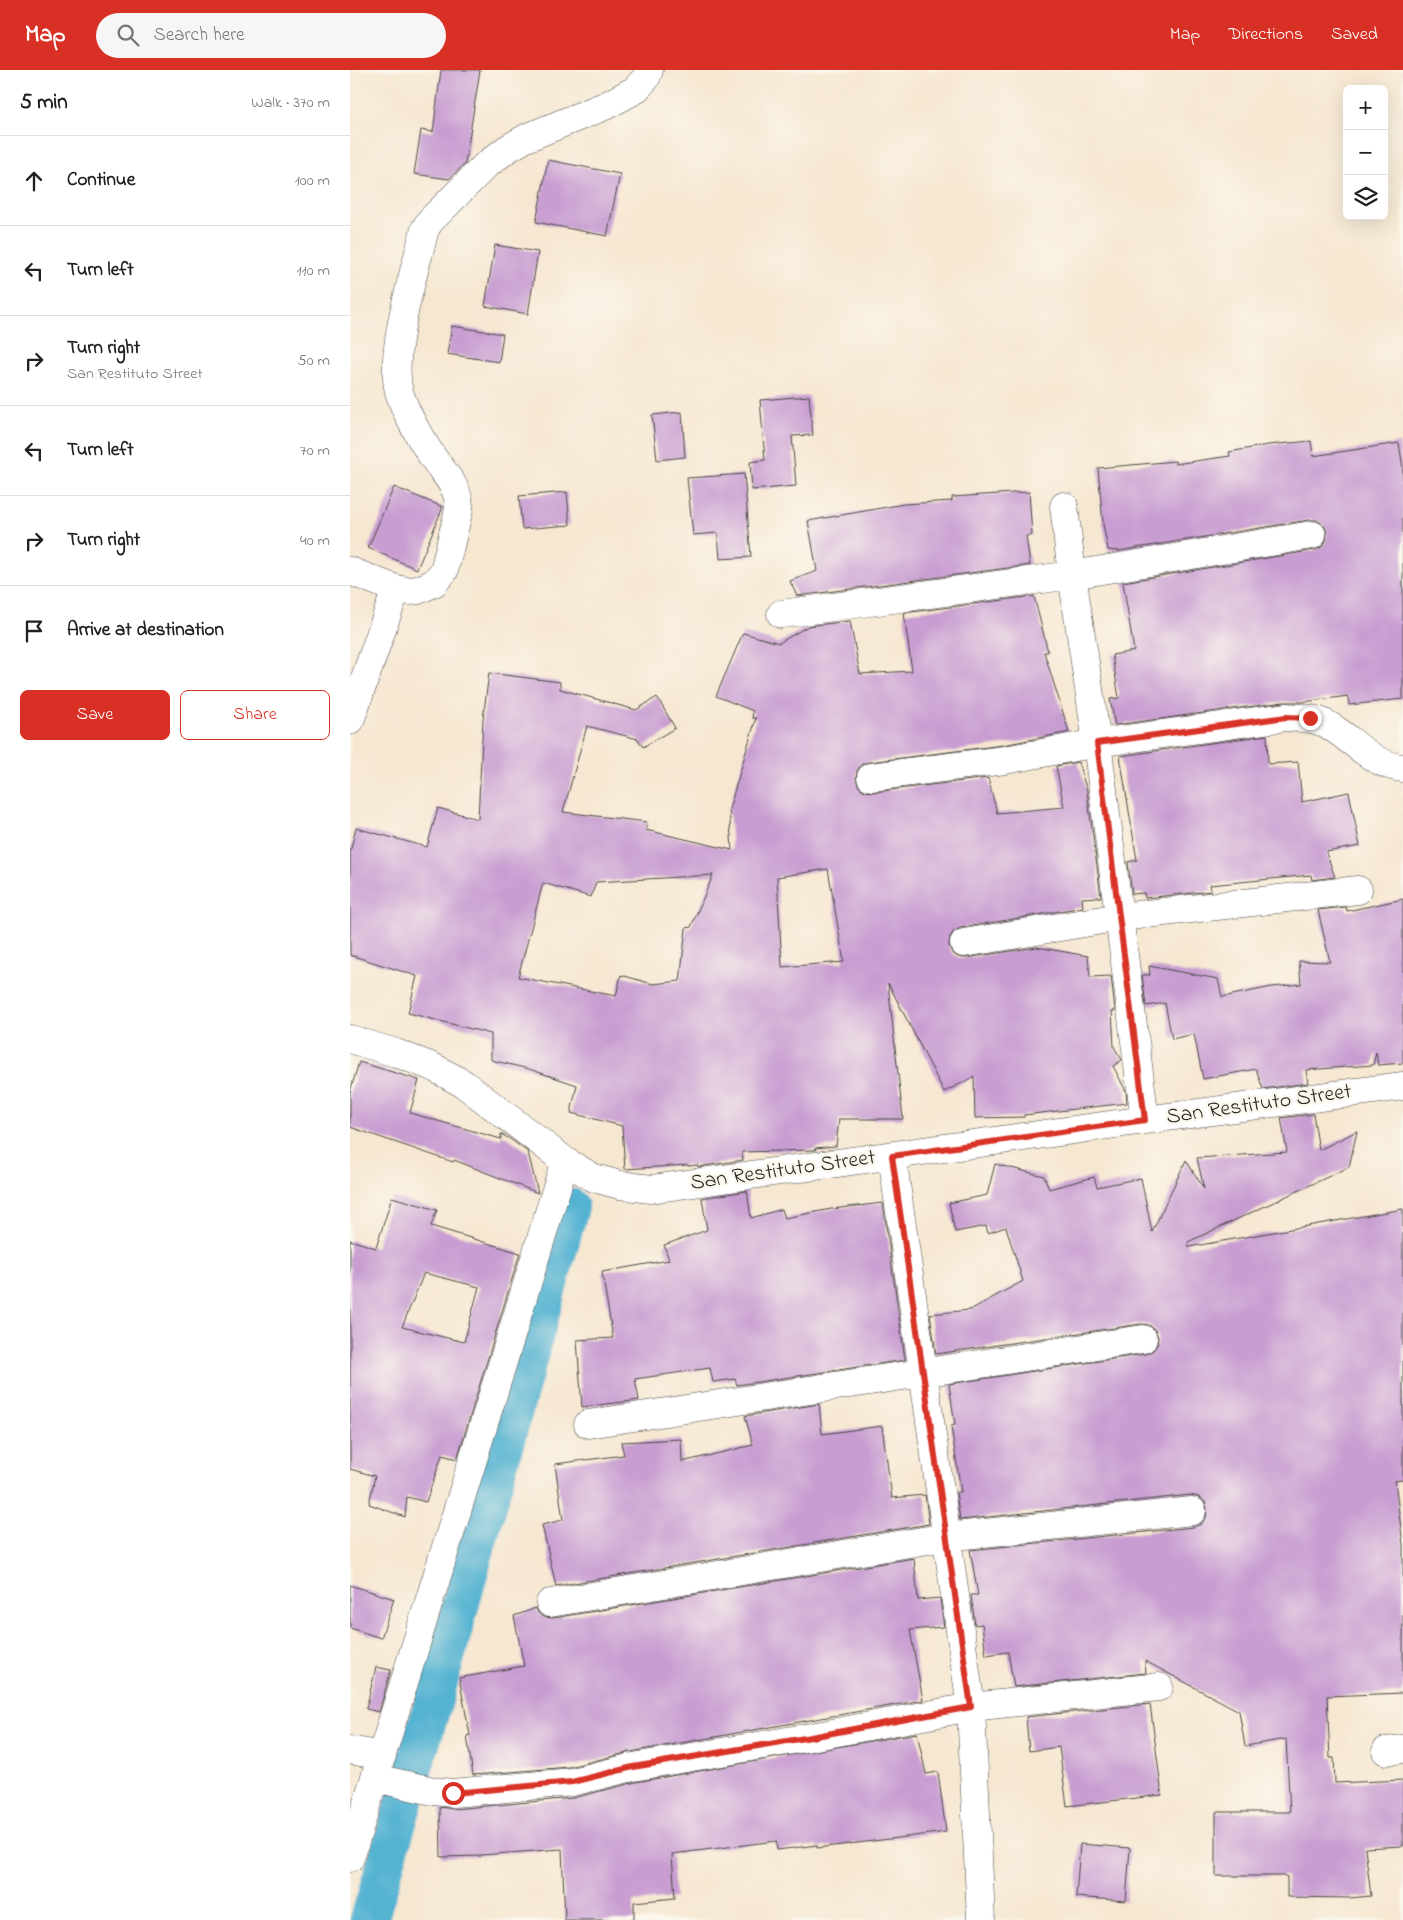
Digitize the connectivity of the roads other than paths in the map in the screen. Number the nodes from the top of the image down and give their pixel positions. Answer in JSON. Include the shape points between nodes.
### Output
{"nodes":[{"id":1,"x":649,"y":70,"type":"edge"},
{"id":2,"x":1064,"y":506,"type":"dead end"},
{"id":3,"x":1312,"y":535,"type":"dead end"},
{"id":4,"x":350,"y":571,"type":"edge"},
{"id":5,"x":1072,"y":575,"type":"junction"},
{"id":6,"x":396,"y":589,"type":"junction"},
{"id":7,"x":781,"y":614,"type":"dead end"},
{"id":8,"x":350,"y":721,"type":"edge"},
{"id":9,"x":1097,"y":743,"type":"junction"},
{"id":10,"x":1403,"y":768,"type":"edge"},
{"id":11,"x":871,"y":777,"type":"dead end"},
{"id":12,"x":1358,"y":890,"type":"dead end"},
{"id":13,"x":1120,"y":917,"type":"junction"},
{"id":14,"x":964,"y":943,"type":"dead end"},
{"id":15,"x":350,"y":1039,"type":"edge"},
{"id":16,"x":1403,"y":1086,"type":"edge"},
{"id":17,"x":1145,"y":1120,"type":"junction"},
{"id":18,"x":892,"y":1156,"type":"junction"},
{"id":19,"x":565,"y":1161,"type":"junction"},
{"id":20,"x":1143,"y":1338,"type":"dead end"},
{"id":21,"x":922,"y":1372,"type":"junction"},
{"id":22,"x":588,"y":1424,"type":"dead end"},
{"id":23,"x":1192,"y":1511,"type":"dead end"},
{"id":24,"x":946,"y":1537,"type":"junction"},
{"id":25,"x":550,"y":1603,"type":"dead end"},
{"id":26,"x":1159,"y":1687,"type":"dead end"},
{"id":27,"x":971,"y":1707,"type":"junction"},
{"id":28,"x":350,"y":1750,"type":"edge"},
{"id":29,"x":381,"y":1771,"type":"junction"},
{"id":30,"x":350,"y":1858,"type":"edge"},
{"id":31,"x":981,"y":1920,"type":"edge"}],
"edges":[{"from":1,"to":6,"type":"street","via":[[635,90],[507,149],[485,166],[426,229],[402,326],[397,378],[400,393],[419,434],[456,490],[459,509],[444,571],[434,583],[418,590]]},
{"from":2,"to":5,"type":"street"},
{"from":3,"to":5,"type":"street"},
{"from":4,"to":6,"type":"street"},
{"from":5,"to":7,"type":"street"},
{"from":5,"to":9,"type":"street"},
{"from":6,"to":8,"type":"street"},
{"from":9,"to":10,"type":"street","via":[[1286,717],[1310,718],[1328,724],[1383,764]]},
{"from":9,"to":11,"type":"street","via":[[1005,760]]},
{"from":9,"to":13,"type":"street"},
{"from":12,"to":13,"type":"street"},
{"from":13,"to":14,"type":"street"},
{"from":13,"to":17,"type":"street"},
{"from":15,"to":19,"type":"street","name":"San Restituto Street","via":[[396,1052],[464,1084]]},
{"from":16,"to":17,"type":"street","name":"San Restituto Street"},
{"from":17,"to":18,"type":"street","name":"San Restituto Street"},
{"from":18,"to":19,"type":"street","name":"San Restituto Street","via":[[651,1189],[594,1178]]},
{"from":18,"to":21,"type":"street"},
{"from":19,"to":29,"type":"street"},
{"from":20,"to":21,"type":"street"},
{"from":21,"to":22,"type":"street"},
{"from":21,"to":24,"type":"street"},
{"from":23,"to":24,"type":"street"},
{"from":24,"to":25,"type":"street"},
{"from":24,"to":27,"type":"street"},
{"from":26,"to":27,"type":"street"},
{"from":27,"to":29,"type":"street","via":[[633,1767],[572,1782],[453,1793],[420,1788]]},
{"from":27,"to":31,"type":"street"},
{"from":28,"to":29,"type":"street"},
{"from":29,"to":30,"type":"street"}]}
